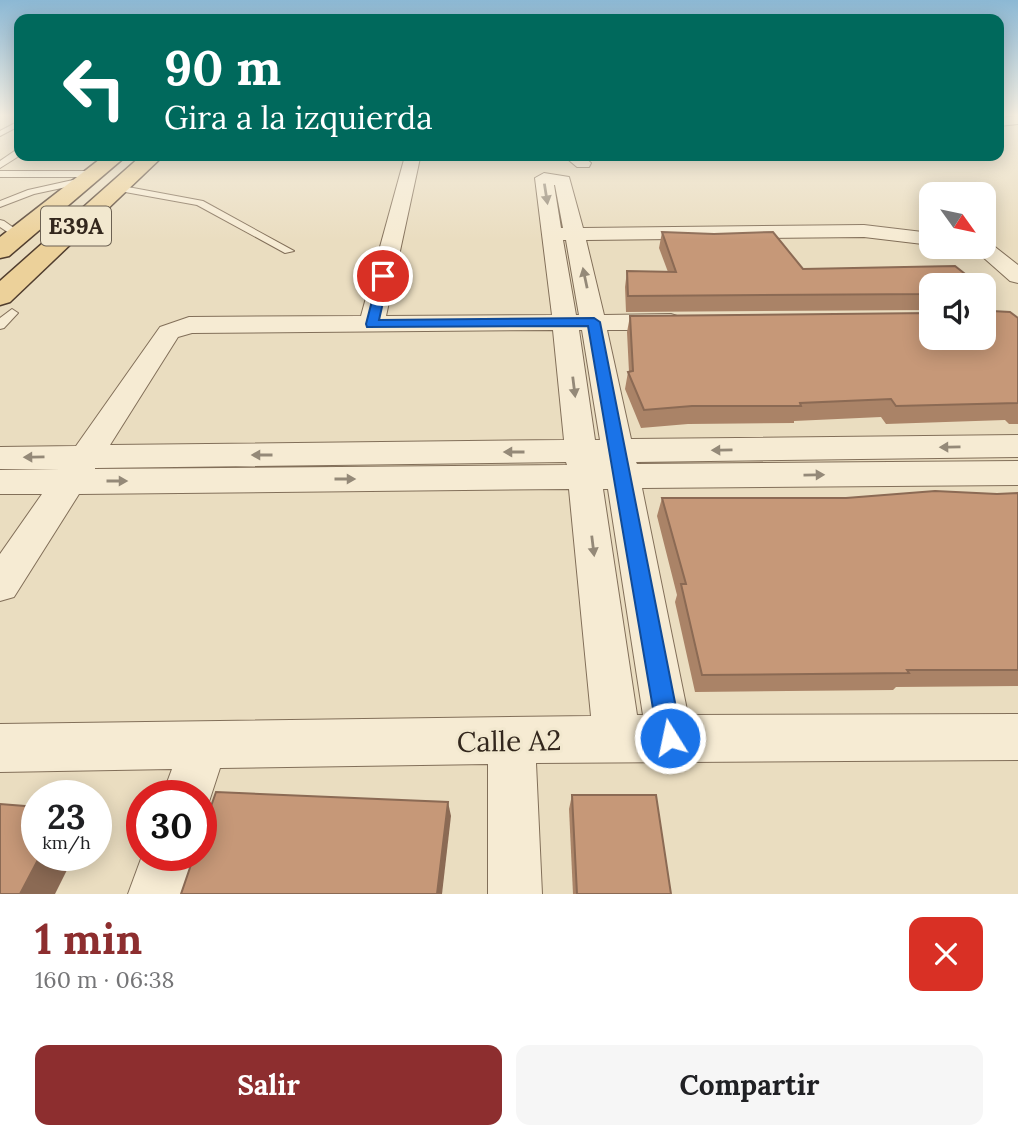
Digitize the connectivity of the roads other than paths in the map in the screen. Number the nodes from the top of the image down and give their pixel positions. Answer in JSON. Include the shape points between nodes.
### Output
{"nodes":[{"id":1,"x":110,"y":161,"type":"edge"},
{"id":2,"x":147,"y":161,"type":"edge"},
{"id":3,"x":411,"y":161,"type":"edge"},
{"id":4,"x":0,"y":174,"type":"edge"},
{"id":5,"x":90,"y":177,"type":"junction"},
{"id":6,"x":117,"y":188,"type":"junction"},
{"id":7,"x":0,"y":204,"type":"edge"},
{"id":8,"x":10,"y":229,"type":"edge"},
{"id":9,"x":564,"y":234,"type":"junction"},
{"id":10,"x":919,"y":238,"type":"edge"},
{"id":11,"x":51,"y":249,"type":"junction"},
{"id":12,"x":289,"y":251,"type":"dead end"},
{"id":13,"x":0,"y":252,"type":"edge"},
{"id":14,"x":996,"y":258,"type":"edge"},
{"id":15,"x":1018,"y":276,"type":"edge"},
{"id":16,"x":3,"y":316,"type":"edge"},
{"id":17,"x":688,"y":321,"type":"edge"},
{"id":18,"x":594,"y":322,"type":"junction"},
{"id":19,"x":565,"y":323,"type":"junction"},
{"id":20,"x":372,"y":324,"type":"junction"},
{"id":21,"x":1018,"y":446,"type":"edge"},
{"id":22,"x":0,"y":458,"type":"edge"},
{"id":23,"x":602,"y":465,"type":"junction"},
{"id":24,"x":77,"y":469,"type":"junction"},
{"id":25,"x":1018,"y":473,"type":"edge"},
{"id":26,"x":0,"y":482,"type":"edge"},
{"id":27,"x":0,"y":585,"type":"edge"},
{"id":28,"x":1018,"y":737,"type":"edge"},
{"id":29,"x":670,"y":738,"type":"junction"},
{"id":30,"x":617,"y":739,"type":"junction"},
{"id":31,"x":512,"y":741,"type":"junction"},
{"id":32,"x":204,"y":745,"type":"junction"},
{"id":33,"x":0,"y":748,"type":"edge"},
{"id":34,"x":192,"y":780,"type":"edge"},
{"id":35,"x":163,"y":871,"type":"edge"},
{"id":36,"x":155,"y":894,"type":"edge"},
{"id":37,"x":515,"y":894,"type":"edge"}],
"edges":[{"from":1,"to":5,"type":"main road","number":"E39A"},
{"from":2,"to":6,"type":"main road","number":"E39A"},
{"from":3,"to":20,"type":"street"},
{"from":4,"to":5,"type":"lane"},
{"from":5,"to":7,"type":"lane"},
{"from":5,"to":8,"type":"main road","number":"E39A"},
{"from":6,"to":11,"type":"main road","number":"E39A"},
{"from":6,"to":12,"type":"lane","via":[[200,203]]},
{"from":8,"to":13,"type":"main road","number":"E39A"},
{"from":9,"to":10,"type":"street","via":[[864,231]]},
{"from":18,"to":9,"type":"street","one_way":true},
{"from":9,"to":19,"type":"street","one_way":true},
{"from":11,"to":13,"type":"main road"},
{"from":11,"to":16,"type":"main road","number":"E39A"},
{"from":14,"to":15,"type":"street"},
{"from":17,"to":18,"type":"street"},
{"from":18,"to":19,"type":"street"},
{"from":18,"to":23,"type":"street"},
{"from":19,"to":20,"type":"street"},
{"from":19,"to":23,"type":"street","one_way":true},
{"from":20,"to":24,"type":"street","via":[[178,327],[169,332]]},
{"from":21,"to":23,"type":"street","one_way":true},
{"from":24,"to":22,"type":"street","one_way":true},
{"from":23,"to":24,"type":"street"},
{"from":23,"to":25,"type":"street","one_way":true},
{"from":23,"to":29,"type":"street"},
{"from":23,"to":30,"type":"street","one_way":true},
{"from":24,"to":26,"type":"street"},
{"from":24,"to":27,"type":"street"},
{"from":28,"to":29,"type":"street","name":"Calle A2"},
{"from":29,"to":30,"type":"street","name":"Calle A2"},
{"from":30,"to":31,"type":"street","name":"Calle A2"},
{"from":31,"to":32,"type":"street","name":"Calle A2"},
{"from":31,"to":37,"type":"street"},
{"from":32,"to":33,"type":"street","name":"Calle A2"},
{"from":32,"to":34,"type":"street"},
{"from":35,"to":36,"type":"street"}]}
